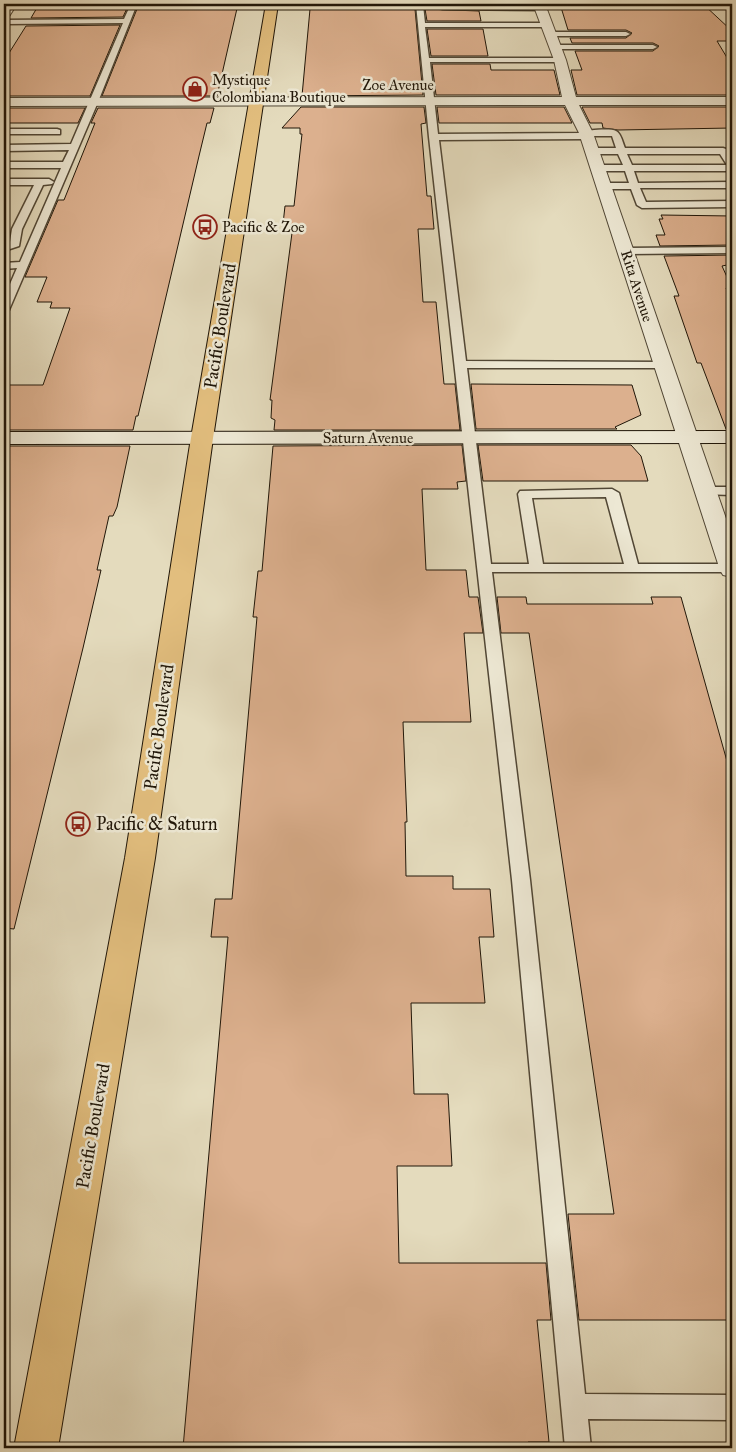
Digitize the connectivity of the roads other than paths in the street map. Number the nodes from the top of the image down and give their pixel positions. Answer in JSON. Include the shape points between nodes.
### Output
{"nodes":[{"id":1,"x":134,"y":4,"type":"edge"},
{"id":2,"x":272,"y":4,"type":"edge"},
{"id":3,"x":419,"y":4,"type":"edge"},
{"id":4,"x":425,"y":4,"type":"edge"},
{"id":5,"x":540,"y":6,"type":"edge"},
{"id":6,"x":6,"y":12,"type":"edge"},
{"id":7,"x":126,"y":21,"type":"junction"},
{"id":8,"x":421,"y":25,"type":"junction"},
{"id":9,"x":549,"y":30,"type":"junction"},
{"id":10,"x":626,"y":34,"type":"dead end"},
{"id":11,"x":653,"y":46,"type":"dead end"},
{"id":12,"x":555,"y":47,"type":"junction"},
{"id":13,"x":426,"y":60,"type":"junction"},
{"id":14,"x":560,"y":60,"type":"junction"},
{"id":15,"x":255,"y":101,"type":"junction"},
{"id":16,"x":431,"y":101,"type":"junction"},
{"id":17,"x":570,"y":101,"type":"junction"},
{"id":18,"x":732,"y":101,"type":"edge"},
{"id":19,"x":4,"y":102,"type":"edge"},
{"id":20,"x":94,"y":102,"type":"junction"},
{"id":21,"x":4,"y":132,"type":"edge"},
{"id":22,"x":57,"y":132,"type":"dead end"},
{"id":23,"x":433,"y":137,"type":"junction"},
{"id":24,"x":589,"y":140,"type":"junction"},
{"id":25,"x":4,"y":148,"type":"edge"},
{"id":26,"x":74,"y":148,"type":"junction"},
{"id":27,"x":622,"y":151,"type":"junction"},
{"id":28,"x":4,"y":165,"type":"edge"},
{"id":29,"x":66,"y":165,"type":"junction"},
{"id":30,"x":732,"y":167,"type":"edge"},
{"id":31,"x":598,"y":168,"type":"junction"},
{"id":32,"x":628,"y":168,"type":"junction"},
{"id":33,"x":4,"y":182,"type":"edge"},
{"id":34,"x":40,"y":182,"type":"junction"},
{"id":35,"x":59,"y":182,"type":"junction"},
{"id":36,"x":604,"y":186,"type":"junction"},
{"id":37,"x":634,"y":186,"type":"junction"},
{"id":38,"x":732,"y":186,"type":"edge"},
{"id":39,"x":732,"y":204,"type":"edge"},
{"id":40,"x":4,"y":248,"type":"edge"},
{"id":41,"x":732,"y":250,"type":"edge"},
{"id":42,"x":626,"y":252,"type":"junction"},
{"id":43,"x":4,"y":266,"type":"edge"},
{"id":44,"x":23,"y":266,"type":"junction"},
{"id":45,"x":4,"y":310,"type":"edge"},
{"id":46,"x":460,"y":364,"type":"junction"},
{"id":47,"x":664,"y":365,"type":"junction"},
{"id":48,"x":687,"y":437,"type":"junction"},
{"id":49,"x":732,"y":437,"type":"edge"},
{"id":50,"x":4,"y":438,"type":"edge"},
{"id":51,"x":202,"y":438,"type":"junction"},
{"id":52,"x":468,"y":438,"type":"junction"},
{"id":53,"x":706,"y":491,"type":"junction"},
{"id":54,"x":732,"y":491,"type":"edge"},
{"id":55,"x":484,"y":568,"type":"junction"},
{"id":56,"x":538,"y":568,"type":"junction"},
{"id":57,"x":632,"y":568,"type":"junction"},
{"id":58,"x":732,"y":568,"type":"edge"},
{"id":59,"x":574,"y":1406,"type":"junction"},
{"id":60,"x":732,"y":1407,"type":"edge"},
{"id":61,"x":36,"y":1448,"type":"edge"},
{"id":62,"x":578,"y":1448,"type":"edge"}],
"edges":[{"from":1,"to":7,"type":"lane"},
{"from":2,"to":15,"type":"main road","name":"Pacific Boulevard"},
{"from":3,"to":8,"type":"lane"},
{"from":4,"to":5,"type":"lane","via":[[443,8]]},
{"from":5,"to":9,"type":"street","name":"Rita Avenue"},
{"from":6,"to":7,"type":"lane"},
{"from":7,"to":20,"type":"lane"},
{"from":8,"to":9,"type":"lane"},
{"from":8,"to":13,"type":"lane"},
{"from":9,"to":10,"type":"lane"},
{"from":9,"to":12,"type":"street","name":"Rita Avenue"},
{"from":11,"to":12,"type":"lane"},
{"from":12,"to":14,"type":"street","name":"Rita Avenue"},
{"from":13,"to":14,"type":"lane"},
{"from":13,"to":16,"type":"lane"},
{"from":14,"to":17,"type":"street","name":"Rita Avenue"},
{"from":15,"to":16,"type":"street","name":"Zoe Avenue"},
{"from":15,"to":20,"type":"street","name":"Zoe Avenue"},
{"from":15,"to":51,"type":"main road","name":"Pacific Boulevard"},
{"from":16,"to":17,"type":"street","name":"Zoe Avenue"},
{"from":16,"to":23,"type":"lane"},
{"from":17,"to":18,"type":"street","name":"Zoe Avenue"},
{"from":17,"to":24,"type":"street","name":"Rita Avenue"},
{"from":19,"to":20,"type":"street","name":"Zoe Avenue"},
{"from":20,"to":26,"type":"lane"},
{"from":21,"to":22,"type":"lane"},
{"from":23,"to":24,"type":"lane"},
{"from":23,"to":46,"type":"lane"},
{"from":24,"to":27,"type":"lane"},
{"from":24,"to":27,"type":"lane","via":[[615,133]]},
{"from":24,"to":31,"type":"street","name":"Rita Avenue"},
{"from":25,"to":26,"type":"lane"},
{"from":26,"to":29,"type":"lane"},
{"from":27,"to":30,"type":"lane","via":[[723,151]]},
{"from":27,"to":32,"type":"lane"},
{"from":28,"to":29,"type":"lane"},
{"from":29,"to":35,"type":"lane"},
{"from":30,"to":32,"type":"lane"},
{"from":31,"to":32,"type":"lane"},
{"from":31,"to":36,"type":"street","name":"Rita Avenue"},
{"from":32,"to":37,"type":"lane"},
{"from":33,"to":34,"type":"lane"},
{"from":34,"to":35,"type":"lane"},
{"from":34,"to":40,"type":"lane","via":[[17,229],[15,244]]},
{"from":35,"to":44,"type":"lane"},
{"from":36,"to":37,"type":"lane"},
{"from":36,"to":42,"type":"street","name":"Rita Avenue"},
{"from":37,"to":38,"type":"lane"},
{"from":37,"to":39,"type":"lane","via":[[642,205]]},
{"from":41,"to":42,"type":"lane"},
{"from":42,"to":47,"type":"street","name":"Rita Avenue"},
{"from":43,"to":44,"type":"lane"},
{"from":44,"to":45,"type":"lane"},
{"from":46,"to":47,"type":"lane"},
{"from":46,"to":52,"type":"lane"},
{"from":47,"to":48,"type":"street","name":"Rita Avenue"},
{"from":48,"to":49,"type":"street","name":"Saturn Avenue"},
{"from":48,"to":52,"type":"street","name":"Saturn Avenue"},
{"from":48,"to":53,"type":"street","name":"Rita Avenue"},
{"from":50,"to":51,"type":"street","name":"Saturn Avenue"},
{"from":51,"to":52,"type":"street","name":"Saturn Avenue"},
{"from":51,"to":61,"type":"main road","name":"Pacific Boulevard","via":[[140,858]]},
{"from":52,"to":55,"type":"lane"},
{"from":53,"to":54,"type":"lane"},
{"from":53,"to":58,"type":"street","name":"Rita Avenue"},
{"from":55,"to":56,"type":"lane"},
{"from":55,"to":59,"type":"lane","via":[[521,880]]},
{"from":56,"to":57,"type":"lane"},
{"from":56,"to":57,"type":"lane","via":[[525,494],[612,493]]},
{"from":57,"to":58,"type":"lane"},
{"from":59,"to":60,"type":"lane"},
{"from":59,"to":62,"type":"lane"}]}
